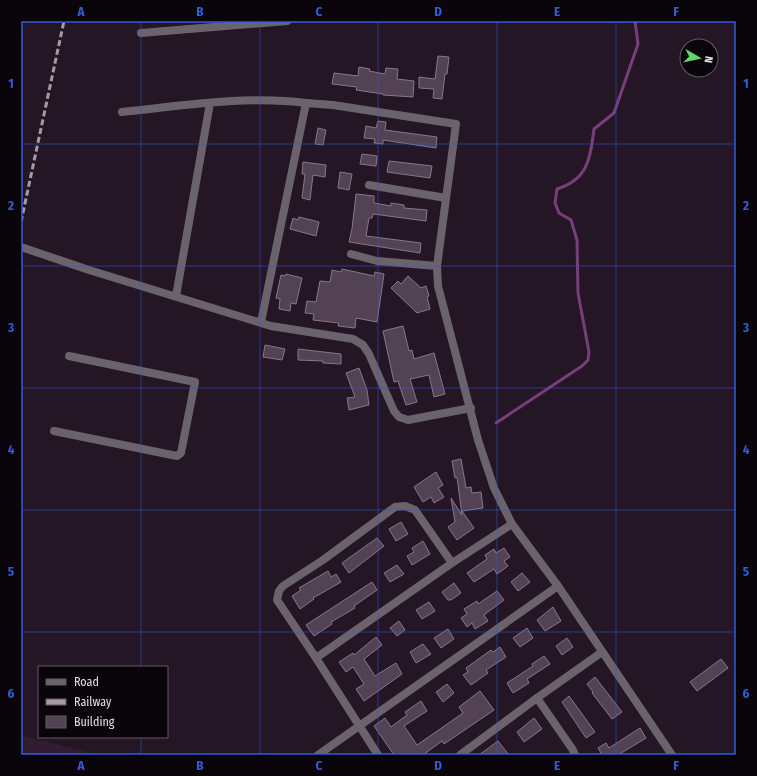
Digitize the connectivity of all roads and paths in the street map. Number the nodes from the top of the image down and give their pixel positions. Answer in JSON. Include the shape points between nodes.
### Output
{"nodes":[{"id":1,"x":286,"y":21,"type":"edge"},
{"id":2,"x":142,"y":33,"type":"dead end"},
{"id":3,"x":210,"y":103,"type":"junction"},
{"id":4,"x":306,"y":103,"type":"junction"},
{"id":5,"x":122,"y":112,"type":"dead end"},
{"id":6,"x":369,"y":185,"type":"dead end"},
{"id":7,"x":446,"y":198,"type":"junction"},
{"id":8,"x":21,"y":247,"type":"edge"},
{"id":9,"x":351,"y":254,"type":"dead end"},
{"id":10,"x":437,"y":266,"type":"junction"},
{"id":11,"x":176,"y":296,"type":"junction"},
{"id":12,"x":261,"y":322,"type":"junction"},
{"id":13,"x":69,"y":356,"type":"dead end"},
{"id":14,"x":471,"y":408,"type":"junction"},
{"id":15,"x":54,"y":431,"type":"dead end"},
{"id":16,"x":512,"y":524,"type":"junction"},
{"id":17,"x":452,"y":562,"type":"junction"},
{"id":18,"x":558,"y":586,"type":"junction"},
{"id":19,"x":602,"y":652,"type":"junction"},
{"id":20,"x":316,"y":658,"type":"junction"},
{"id":21,"x":537,"y":698,"type":"junction"},
{"id":22,"x":358,"y":726,"type":"junction"},
{"id":23,"x":318,"y":755,"type":"edge"},
{"id":24,"x":378,"y":755,"type":"edge"},
{"id":25,"x":460,"y":755,"type":"edge"},
{"id":26,"x":575,"y":755,"type":"edge"},
{"id":27,"x":672,"y":755,"type":"edge"}],
"edges":[{"from":1,"to":2,"type":"street"},
{"from":3,"to":4,"type":"street","via":[[285,100]]},
{"from":3,"to":5,"type":"street"},
{"from":3,"to":11,"type":"street"},
{"from":4,"to":7,"type":"street","via":[[456,124]]},
{"from":4,"to":12,"type":"street"},
{"from":6,"to":7,"type":"street"},
{"from":7,"to":10,"type":"street"},
{"from":8,"to":11,"type":"street"},
{"from":9,"to":10,"type":"street","via":[[377,261]]},
{"from":10,"to":14,"type":"street","via":[[438,286]]},
{"from":11,"to":12,"type":"street"},
{"from":12,"to":14,"type":"street","via":[[271,326],[353,339],[369,354],[399,418],[408,420]]},
{"from":13,"to":15,"type":"street","via":[[195,382],[184,439],[178,456]]},
{"from":14,"to":16,"type":"street","via":[[478,440],[494,488]]},
{"from":16,"to":17,"type":"street"},
{"from":16,"to":18,"type":"street"},
{"from":17,"to":20,"type":"street"},
{"from":17,"to":20,"type":"street","via":[[415,510],[405,506],[395,507],[283,586],[277,600]]},
{"from":18,"to":19,"type":"street"},
{"from":18,"to":22,"type":"street"},
{"from":19,"to":21,"type":"street"},
{"from":19,"to":27,"type":"street"},
{"from":20,"to":22,"type":"street","via":[[350,709]]},
{"from":21,"to":25,"type":"street"},
{"from":21,"to":26,"type":"street"},
{"from":22,"to":23,"type":"street"},
{"from":22,"to":24,"type":"street"}]}
